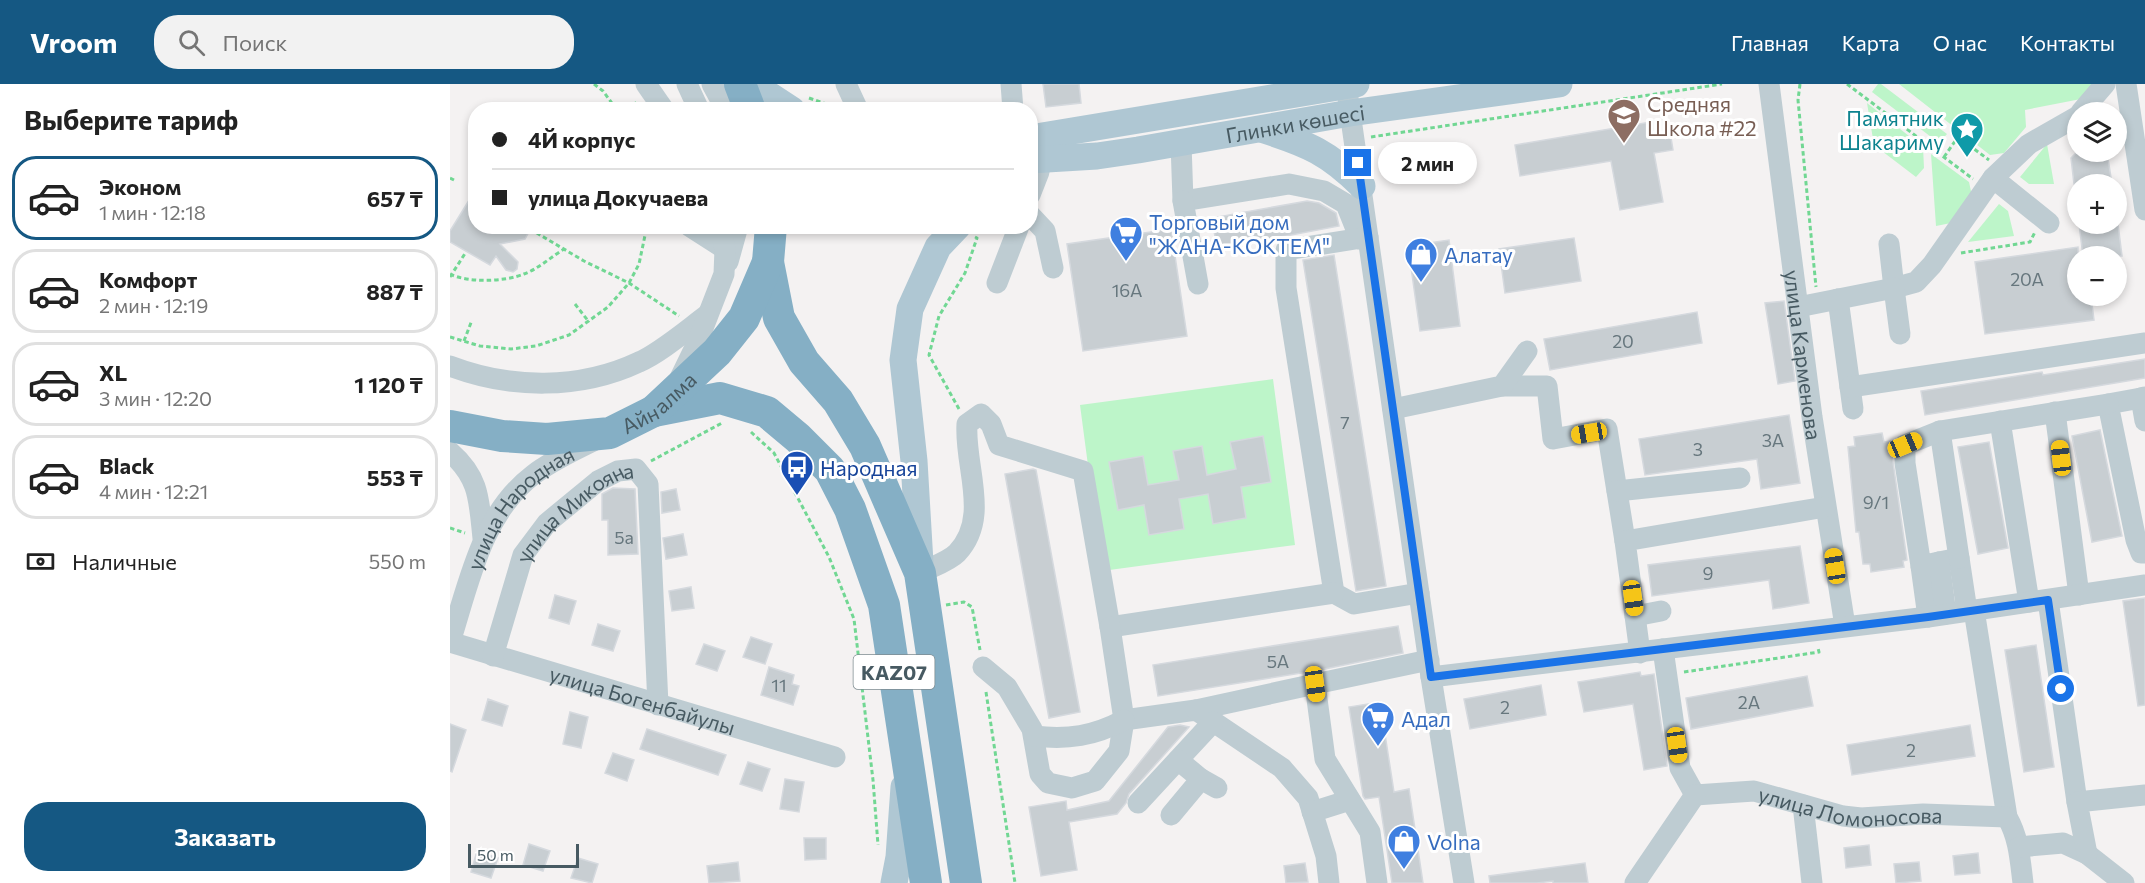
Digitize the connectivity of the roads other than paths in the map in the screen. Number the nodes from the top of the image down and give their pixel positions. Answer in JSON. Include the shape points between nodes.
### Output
{"nodes":[{"id":1,"x":687,"y":84,"type":"edge"},
{"id":2,"x":712,"y":84,"type":"edge"},
{"id":3,"x":740,"y":84,"type":"edge"},
{"id":4,"x":757,"y":84,"type":"edge"},
{"id":5,"x":846,"y":84,"type":"edge"},
{"id":6,"x":1011,"y":84,"type":"edge"},
{"id":7,"x":1350,"y":84,"type":"edge"},
{"id":8,"x":1559,"y":84,"type":"edge"},
{"id":9,"x":1769,"y":84,"type":"edge"},
{"id":10,"x":2105,"y":84,"type":"edge"},
{"id":11,"x":2126,"y":84,"type":"edge"},
{"id":12,"x":641,"y":93,"type":"edge"},
{"id":13,"x":653,"y":102,"type":"edge"},
{"id":14,"x":695,"y":102,"type":"edge"},
{"id":15,"x":722,"y":102,"type":"edge"},
{"id":16,"x":747,"y":102,"type":"edge"},
{"id":17,"x":793,"y":102,"type":"edge"},
{"id":18,"x":854,"y":102,"type":"edge"},
{"id":19,"x":1012,"y":102,"type":"edge"},
{"id":20,"x":2090,"y":102,"type":"edge"},
{"id":21,"x":1350,"y":113,"type":"junction"},
{"id":22,"x":2067,"y":122,"type":"edge"},
{"id":23,"x":1260,"y":129,"type":"junction"},
{"id":24,"x":1038,"y":137,"type":"edge"},
{"id":25,"x":1181,"y":143,"type":"junction"},
{"id":26,"x":1038,"y":174,"type":"edge"},
{"id":27,"x":1994,"y":179,"type":"junction"},
{"id":28,"x":1362,"y":186,"type":"junction"},
{"id":29,"x":1183,"y":201,"type":"junction"},
{"id":30,"x":2145,"y":210,"type":"edge"},
{"id":31,"x":1038,"y":224,"type":"edge"},
{"id":32,"x":2043,"y":227,"type":"road end"},
{"id":33,"x":702,"y":234,"type":"edge"},
{"id":34,"x":722,"y":234,"type":"edge"},
{"id":35,"x":736,"y":234,"type":"edge"},
{"id":36,"x":957,"y":234,"type":"edge"},
{"id":37,"x":1016,"y":234,"type":"edge"},
{"id":38,"x":1364,"y":238,"type":"junction"},
{"id":39,"x":772,"y":240,"type":"edge"},
{"id":40,"x":1889,"y":244,"type":"dead end"},
{"id":41,"x":725,"y":249,"type":"junction"},
{"id":42,"x":1053,"y":268,"type":"dead end"},
{"id":43,"x":724,"y":274,"type":"junction"},
{"id":44,"x":997,"y":283,"type":"dead end"},
{"id":45,"x":1198,"y":284,"type":"dead end"},
{"id":46,"x":1894,"y":288,"type":"junction"},
{"id":47,"x":1817,"y":303,"type":"junction"},
{"id":48,"x":700,"y":320,"type":"junction"},
{"id":49,"x":1900,"y":334,"type":"dead end"},
{"id":50,"x":2145,"y":343,"type":"edge"},
{"id":51,"x":1527,"y":351,"type":"dead end"},
{"id":52,"x":450,"y":366,"type":"edge"},
{"id":53,"x":1502,"y":386,"type":"junction"},
{"id":54,"x":1850,"y":387,"type":"junction"},
{"id":55,"x":2143,"y":397,"type":"edge"},
{"id":56,"x":663,"y":403,"type":"junction"},
{"id":57,"x":2108,"y":404,"type":"junction"},
{"id":58,"x":1393,"y":409,"type":"junction"},
{"id":59,"x":1853,"y":409,"type":"dead end"},
{"id":60,"x":2055,"y":412,"type":"junction"},
{"id":61,"x":2000,"y":421,"type":"junction"},
{"id":62,"x":2145,"y":421,"type":"edge"},
{"id":63,"x":450,"y":426,"type":"edge"},
{"id":64,"x":1940,"y":430,"type":"junction"},
{"id":65,"x":610,"y":433,"type":"junction"},
{"id":66,"x":450,"y":452,"type":"edge"},
{"id":67,"x":1740,"y":477,"type":"dead end"},
{"id":68,"x":1617,"y":491,"type":"junction"},
{"id":69,"x":1826,"y":507,"type":"junction"},
{"id":70,"x":483,"y":538,"type":"junction"},
{"id":71,"x":1625,"y":541,"type":"junction"},
{"id":72,"x":2145,"y":553,"type":"edge"},
{"id":73,"x":1940,"y":562,"type":"junction"},
{"id":74,"x":921,"y":573,"type":"junction"},
{"id":75,"x":2145,"y":585,"type":"edge"},
{"id":76,"x":1334,"y":593,"type":"junction"},
{"id":77,"x":1419,"y":593,"type":"junction"},
{"id":78,"x":2079,"y":595,"type":"junction"},
{"id":79,"x":2038,"y":601,"type":"junction"},
{"id":80,"x":1660,"y":611,"type":"dead end"},
{"id":81,"x":1970,"y":611,"type":"junction"},
{"id":82,"x":1937,"y":615,"type":"junction"},
{"id":83,"x":1635,"y":616,"type":"junction"},
{"id":84,"x":1845,"y":626,"type":"junction"},
{"id":85,"x":1110,"y":627,"type":"junction"},
{"id":86,"x":450,"y":642,"type":"edge"},
{"id":87,"x":1664,"y":650,"type":"junction"},
{"id":88,"x":1640,"y":652,"type":"junction"},
{"id":89,"x":494,"y":656,"type":"junction"},
{"id":90,"x":983,"y":667,"type":"road end"},
{"id":91,"x":1430,"y":669,"type":"junction"},
{"id":92,"x":1315,"y":684,"type":"junction"},
{"id":93,"x":658,"y":705,"type":"junction"},
{"id":94,"x":1204,"y":716,"type":"junction"},
{"id":95,"x":1124,"y":720,"type":"junction"},
{"id":96,"x":1034,"y":736,"type":"junction"},
{"id":97,"x":907,"y":753,"type":"junction"},
{"id":98,"x":835,"y":757,"type":"dead end"},
{"id":99,"x":1178,"y":760,"type":"junction"},
{"id":100,"x":1695,"y":795,"type":"junction"},
{"id":101,"x":2145,"y":795,"type":"edge"},
{"id":102,"x":1350,"y":800,"type":"junction"},
{"id":103,"x":2078,"y":802,"type":"junction"},
{"id":104,"x":1138,"y":803,"type":"dead end"},
{"id":105,"x":1803,"y":805,"type":"junction"},
{"id":106,"x":1312,"y":812,"type":"junction"},
{"id":107,"x":1171,"y":815,"type":"dead end"},
{"id":108,"x":2007,"y":817,"type":"junction"},
{"id":109,"x":2019,"y":847,"type":"junction"},
{"id":110,"x":2088,"y":854,"type":"junction"},
{"id":111,"x":894,"y":883,"type":"edge"},
{"id":112,"x":926,"y":883,"type":"edge"},
{"id":113,"x":966,"y":883,"type":"edge"},
{"id":114,"x":1329,"y":883,"type":"edge"},
{"id":115,"x":1377,"y":883,"type":"edge"},
{"id":116,"x":1464,"y":883,"type":"edge"},
{"id":117,"x":1635,"y":883,"type":"edge"},
{"id":118,"x":1812,"y":883,"type":"edge"},
{"id":119,"x":2023,"y":883,"type":"edge"},
{"id":120,"x":2124,"y":883,"type":"edge"}],
"edges":[{"from":1,"to":14,"type":"street"},
{"from":2,"to":15,"type":"street"},
{"from":3,"to":16,"type":"highway"},
{"from":4,"to":17,"type":"main road","via":[[769,95]]},
{"from":5,"to":18,"type":"street"},
{"from":6,"to":19,"type":"street"},
{"from":7,"to":21,"type":"street"},
{"from":7,"to":24,"type":"main road","name":"Глинки көшесі"},
{"from":8,"to":21,"type":"main road","name":"Глинки көшесі"},
{"from":9,"to":47,"type":"street","name":"улица Карменова"},
{"from":10,"to":20,"type":"street"},
{"from":11,"to":30,"type":"street"},
{"from":12,"to":13,"type":"street"},
{"from":21,"to":23,"type":"main road","name":"Глинки көшесі"},
{"from":21,"to":28,"type":"street"},
{"from":22,"to":27,"type":"street","via":[[2029,144]]},
{"from":23,"to":25,"type":"main road","name":"Глинки көшесі"},
{"from":23,"to":28,"type":"main road","via":[[1317,150],[1340,164]]},
{"from":25,"to":26,"type":"main road","name":"Глинки көшесі","via":[[1098,156]]},
{"from":25,"to":29,"type":"street"},
{"from":27,"to":32,"type":"street"},
{"from":27,"to":46,"type":"street","via":[[1932,265],[1916,282]]},
{"from":28,"to":38,"type":"street"},
{"from":29,"to":38,"type":"street","via":[[1289,184],[1324,191],[1346,204]]},
{"from":29,"to":45,"type":"street"},
{"from":31,"to":42,"type":"street","via":[[1045,231]]},
{"from":33,"to":41,"type":"street"},
{"from":34,"to":41,"type":"street"},
{"from":35,"to":43,"type":"street"},
{"from":36,"to":74,"type":"main road","via":[[938,247],[910,309],[903,360]]},
{"from":37,"to":44,"type":"street"},
{"from":38,"to":58,"type":"street"},
{"from":38,"to":76,"type":"street","via":[[1286,250],[1286,288]]},
{"from":39,"to":56,"type":"highway","name":"Айналма","number":"KAZ07","via":[[744,318],[717,352]]},
{"from":39,"to":74,"type":"highway","number":"KAZ07","via":[[778,318],[804,362],[838,401],[864,446]]},
{"from":40,"to":46,"type":"street"},
{"from":41,"to":43,"type":"street"},
{"from":43,"to":48,"type":"street"},
{"from":46,"to":47,"type":"street"},
{"from":46,"to":49,"type":"street"},
{"from":47,"to":54,"type":"street"},
{"from":47,"to":69,"type":"street","name":"улица Карменова"},
{"from":48,"to":52,"type":"street","via":[[640,362],[600,377],[552,384],[475,376]]},
{"from":48,"to":56,"type":"street","via":[[698,341]]},
{"from":50,"to":54,"type":"street"},
{"from":51,"to":53,"type":"street"},
{"from":53,"to":58,"type":"street"},
{"from":53,"to":68,"type":"street","via":[[1547,386],[1553,439],[1607,429]]},
{"from":54,"to":59,"type":"street"},
{"from":55,"to":57,"type":"street"},
{"from":55,"to":62,"type":"street"},
{"from":56,"to":65,"type":"highway","name":"Айналма","number":"KAZ07"},
{"from":56,"to":97,"type":"highway","number":"KAZ07","via":[[720,398],[767,412],[830,470],[850,509],[884,605]]},
{"from":57,"to":60,"type":"street"},
{"from":57,"to":72,"type":"street","via":[[2136,540],[2141,553]]},
{"from":58,"to":77,"type":"street"},
{"from":60,"to":61,"type":"street"},
{"from":60,"to":78,"type":"street"},
{"from":61,"to":64,"type":"street"},
{"from":61,"to":79,"type":"street"},
{"from":63,"to":65,"type":"highway","name":"Айналма","number":"KAZ07","via":[[502,436],[547,439]]},
{"from":64,"to":73,"type":"street"},
{"from":64,"to":73,"type":"street","via":[[1905,445],[1905,463]]},
{"from":65,"to":70,"type":"street","name":"улица Народная","via":[[532,475],[508,499]]},
{"from":66,"to":70,"type":"street","via":[[464,464],[477,491]]},
{"from":67,"to":68,"type":"street"},
{"from":68,"to":71,"type":"street"},
{"from":69,"to":71,"type":"street"},
{"from":69,"to":84,"type":"street","name":"улица Карменова"},
{"from":70,"to":86,"type":"street","name":"улица Народная"},
{"from":71,"to":83,"type":"street"},
{"from":73,"to":81,"type":"street"},
{"from":73,"to":82,"type":"street"},
{"from":74,"to":85,"type":"street","via":[[956,555],[972,532],[974,498],[965,441],[967,424],[981,414],[991,424],[999,445],[1083,471]]},
{"from":74,"to":113,"type":"highway","number":"KAZ07"},
{"from":75,"to":78,"type":"street"},
{"from":76,"to":77,"type":"street","via":[[1354,604]]},
{"from":76,"to":85,"type":"street"},
{"from":77,"to":91,"type":"street"},
{"from":78,"to":79,"type":"street"},
{"from":79,"to":81,"type":"street"},
{"from":79,"to":103,"type":"street"},
{"from":80,"to":83,"type":"street"},
{"from":81,"to":82,"type":"street"},
{"from":81,"to":108,"type":"street"},
{"from":82,"to":84,"type":"street"},
{"from":83,"to":88,"type":"street"},
{"from":84,"to":87,"type":"street"},
{"from":85,"to":95,"type":"street"},
{"from":86,"to":89,"type":"street","name":"улица Богенбайулы"},
{"from":87,"to":88,"type":"street"},
{"from":87,"to":100,"type":"street","via":[[1680,768]]},
{"from":88,"to":91,"type":"street"},
{"from":89,"to":93,"type":"street","name":"улица Богенбайулы"},
{"from":89,"to":93,"type":"street","name":"улица Микояна","via":[[523,555],[547,522],[598,481],[618,471],[636,469],[648,484]]},
{"from":90,"to":96,"type":"street","via":[[1007,687]]},
{"from":91,"to":92,"type":"street"},
{"from":91,"to":116,"type":"street"},
{"from":92,"to":94,"type":"street"},
{"from":92,"to":102,"type":"street","via":[[1325,759]]},
{"from":93,"to":98,"type":"street","name":"улица Богенбайулы"},
{"from":94,"to":95,"type":"street"},
{"from":94,"to":99,"type":"street"},
{"from":94,"to":106,"type":"street","via":[[1282,768],[1308,798]]},
{"from":95,"to":96,"type":"street","via":[[1080,736]]},
{"from":95,"to":96,"type":"street","via":[[1119,751],[1095,780],[1072,788],[1048,783],[1040,774]]},
{"from":97,"to":111,"type":"main road"},
{"from":97,"to":112,"type":"highway","number":"KAZ07"},
{"from":99,"to":104,"type":"street"},
{"from":99,"to":107,"type":"street","via":[[1209,783]]},
{"from":100,"to":105,"type":"street","name":"улица Ломоносова","via":[[1754,791]]},
{"from":100,"to":117,"type":"street"},
{"from":101,"to":103,"type":"street"},
{"from":102,"to":106,"type":"street"},
{"from":102,"to":115,"type":"street","via":[[1370,832]]},
{"from":103,"to":110,"type":"street"},
{"from":105,"to":108,"type":"street","name":"улица Ломоносова","via":[[1861,818],[1923,814]]},
{"from":105,"to":118,"type":"street"},
{"from":106,"to":114,"type":"street","via":[[1326,856]]},
{"from":108,"to":109,"type":"street"},
{"from":109,"to":110,"type":"street","via":[[2063,843]]},
{"from":109,"to":119,"type":"street"},
{"from":110,"to":120,"type":"street"}]}
